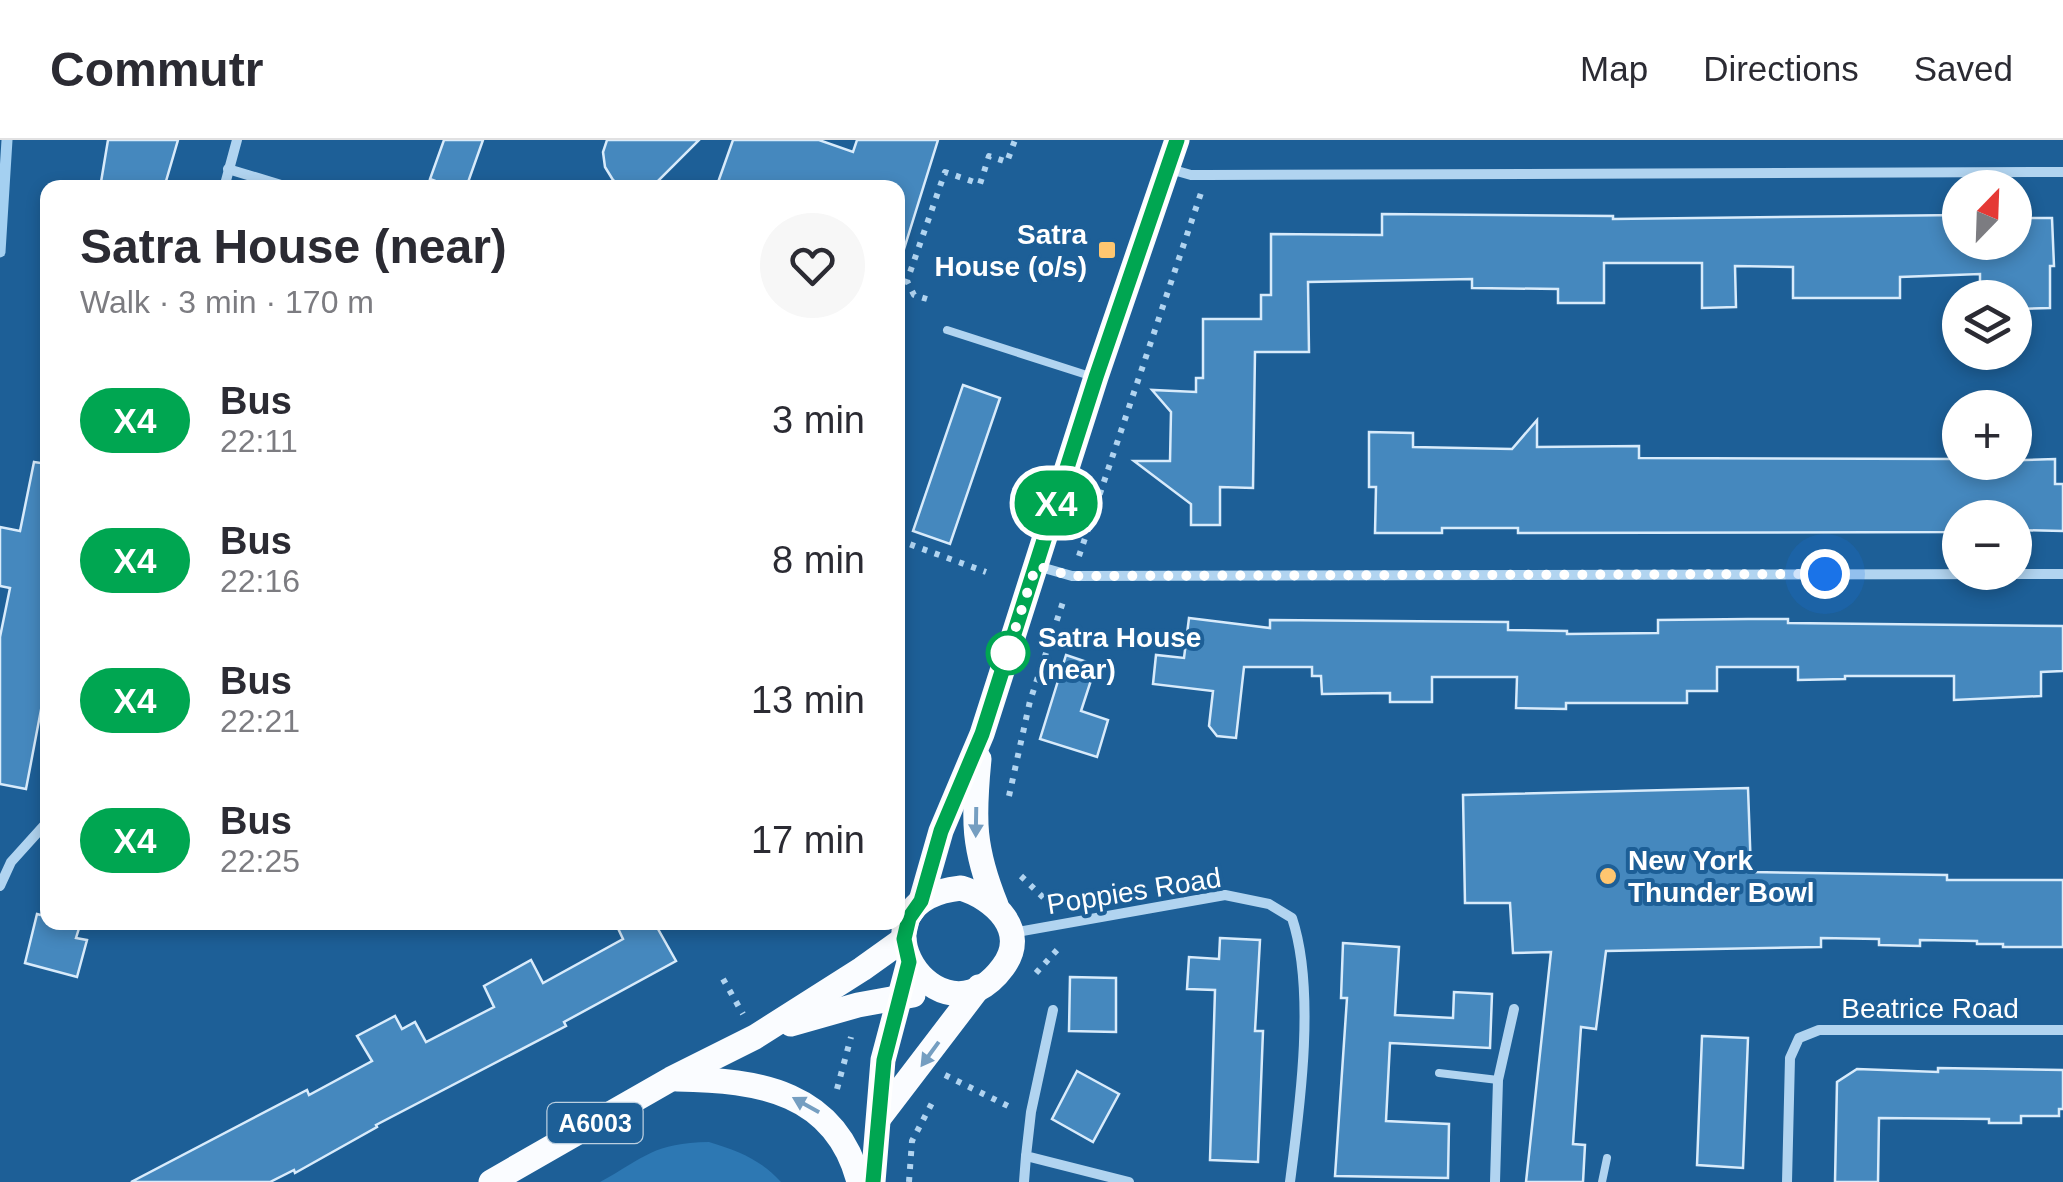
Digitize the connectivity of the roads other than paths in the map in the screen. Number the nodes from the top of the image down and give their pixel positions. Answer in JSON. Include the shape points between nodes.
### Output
{"nodes":[{"id":1,"x":236,"y":140,"type":"edge"},
{"id":2,"x":1177,"y":140,"type":"edge"},
{"id":3,"x":1168,"y":168,"type":"junction"},
{"id":4,"x":228,"y":169,"type":"junction"},
{"id":5,"x":2063,"y":172,"type":"edge"},
{"id":6,"x":226,"y":180,"type":"edge"},
{"id":7,"x":264,"y":180,"type":"edge"},
{"id":8,"x":947,"y":330,"type":"dead end"},
{"id":9,"x":1096,"y":377,"type":"junction"},
{"id":10,"x":1036,"y":566,"type":"junction"},
{"id":11,"x":2063,"y":574,"type":"edge"},
{"id":12,"x":982,"y":734,"type":"junction"},
{"id":13,"x":40,"y":830,"type":"edge"},
{"id":14,"x":0,"y":886,"type":"edge"},
{"id":15,"x":921,"y":901,"type":"junction"},
{"id":16,"x":996,"y":907,"type":"junction"},
{"id":17,"x":1012,"y":932,"type":"junction"},
{"id":18,"x":906,"y":950,"type":"junction"},
{"id":19,"x":979,"y":987,"type":"junction"},
{"id":20,"x":952,"y":992,"type":"junction"},
{"id":21,"x":900,"y":996,"type":"junction"},
{"id":22,"x":1514,"y":1009,"type":"dead end"},
{"id":23,"x":1054,"y":1010,"type":"dead end"},
{"id":24,"x":2063,"y":1030,"type":"edge"},
{"id":25,"x":755,"y":1037,"type":"junction"},
{"id":26,"x":1439,"y":1074,"type":"dead end"},
{"id":27,"x":671,"y":1079,"type":"junction"},
{"id":28,"x":1498,"y":1080,"type":"junction"},
{"id":29,"x":879,"y":1118,"type":"junction"},
{"id":30,"x":1026,"y":1156,"type":"junction"},
{"id":31,"x":1607,"y":1158,"type":"dead end"},
{"id":32,"x":493,"y":1181,"type":"edge"},
{"id":33,"x":859,"y":1182,"type":"edge"},
{"id":34,"x":873,"y":1182,"type":"edge"},
{"id":35,"x":1024,"y":1182,"type":"edge"},
{"id":36,"x":1129,"y":1182,"type":"edge"},
{"id":37,"x":1290,"y":1182,"type":"edge"},
{"id":38,"x":1495,"y":1182,"type":"edge"},
{"id":39,"x":1602,"y":1182,"type":"edge"},
{"id":40,"x":1787,"y":1182,"type":"edge"}],
"edges":[{"from":1,"to":4,"type":"street"},
{"from":2,"to":3,"type":"main road"},
{"from":3,"to":5,"type":"street","via":[[1191,175]]},
{"from":3,"to":9,"type":"main road"},
{"from":4,"to":6,"type":"street"},
{"from":4,"to":7,"type":"street"},
{"from":8,"to":9,"type":"lane"},
{"from":9,"to":10,"type":"main road"},
{"from":10,"to":11,"type":"street","via":[[1072,576]]},
{"from":10,"to":12,"type":"main road"},
{"from":12,"to":15,"type":"main road","via":[[941,831]]},
{"from":12,"to":16,"type":"main road","one_way":true,"via":[[975,838]]},
{"from":13,"to":14,"type":"street"},
{"from":15,"to":16,"type":"main road","via":[[961,888]]},
{"from":15,"to":18,"type":"main road","via":[[909,918]]},
{"from":16,"to":17,"type":"main road"},
{"from":17,"to":19,"type":"main road","via":[[1003,967]]},
{"from":17,"to":37,"type":"street","name":"Poppies Road","via":[[1225,895],[1269,904],[1292,918],[1301,946],[1303,1021]]},
{"from":18,"to":20,"type":"main road","via":[[925,982]]},
{"from":18,"to":21,"type":"main road"},
{"from":18,"to":25,"type":"main road","number":"A6003"},
{"from":19,"to":20,"type":"main road"},
{"from":19,"to":29,"type":"main road","one_way":true},
{"from":20,"to":21,"type":"main road","number":"A6003"},
{"from":21,"to":25,"type":"main road","number":"A6003"},
{"from":21,"to":29,"type":"main road"},
{"from":22,"to":28,"type":"street"},
{"from":23,"to":30,"type":"street"},
{"from":24,"to":40,"type":"street","name":"Beatrice Road","via":[[1819,1030],[1799,1038],[1790,1058]]},
{"from":25,"to":27,"type":"main road","number":"A6003"},
{"from":26,"to":28,"type":"lane"},
{"from":27,"to":32,"type":"main road","number":"A6003"},
{"from":33,"to":27,"type":"main road","one_way":true,"via":[[840,1133],[820,1112],[751,1085]]},
{"from":28,"to":38,"type":"street"},
{"from":29,"to":34,"type":"main road"},
{"from":30,"to":35,"type":"street"},
{"from":30,"to":36,"type":"street"},
{"from":31,"to":39,"type":"lane"}]}
